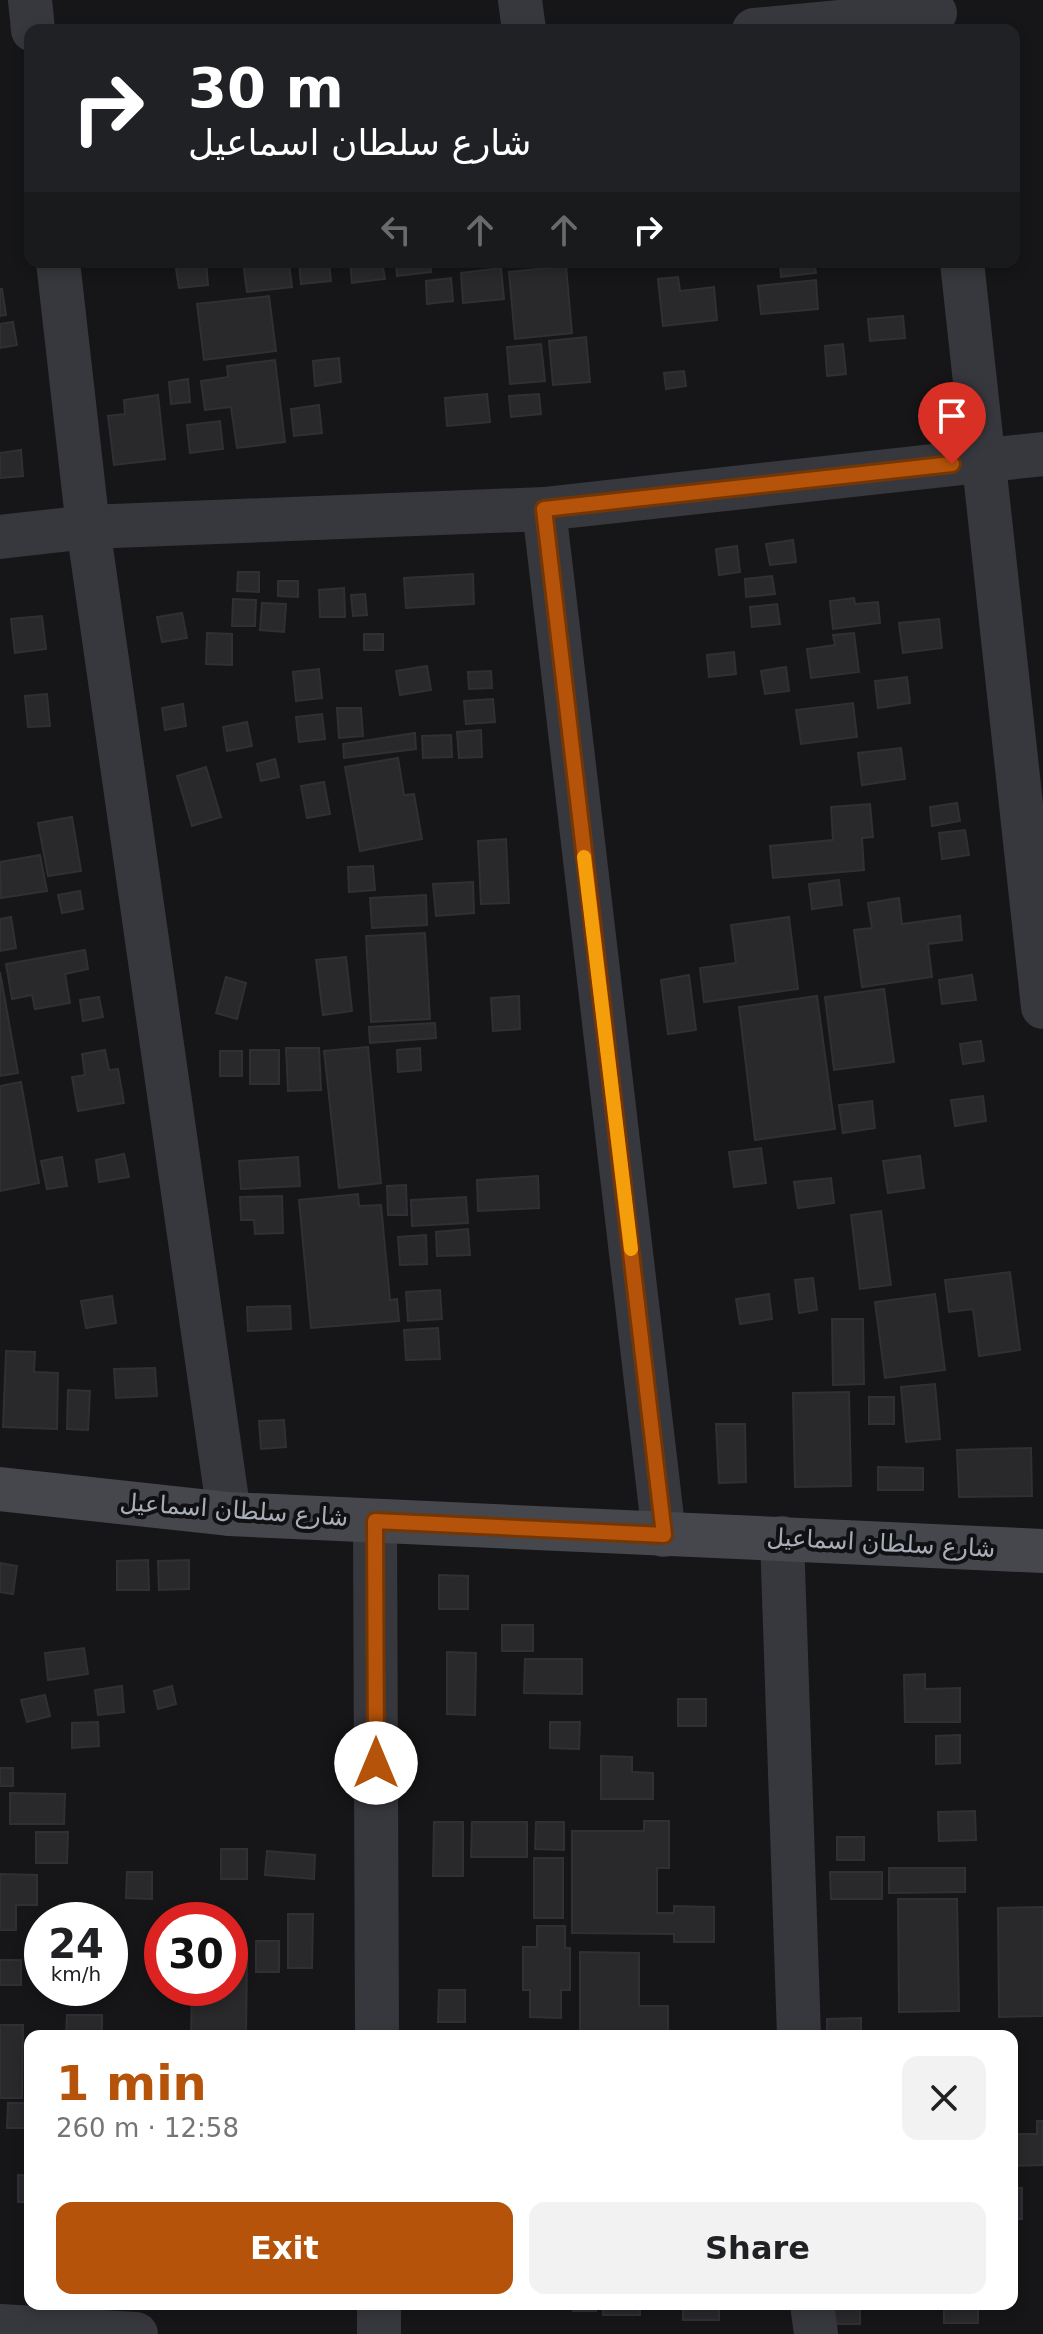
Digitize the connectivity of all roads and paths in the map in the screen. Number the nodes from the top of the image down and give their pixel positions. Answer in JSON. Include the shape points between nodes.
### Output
{"nodes":[{"id":1,"x":30,"y":0,"type":"edge"},
{"id":2,"x":520,"y":0,"type":"edge"},
{"id":3,"x":935,"y":14,"type":"edge"},
{"id":4,"x":32,"y":24,"type":"edge"},
{"id":5,"x":523,"y":24,"type":"edge"},
{"id":6,"x":822,"y":24,"type":"edge"},
{"id":7,"x":59,"y":268,"type":"edge"},
{"id":8,"x":963,"y":268,"type":"edge"},
{"id":9,"x":1043,"y":454,"type":"edge"},
{"id":10,"x":983,"y":460,"type":"junction"},
{"id":11,"x":544,"y":509,"type":"junction"},
{"id":12,"x":88,"y":527,"type":"junction"},
{"id":13,"x":0,"y":537,"type":"edge"},
{"id":14,"x":1043,"y":1007,"type":"edge"},
{"id":15,"x":0,"y":1489,"type":"edge"},
{"id":16,"x":229,"y":1514,"type":"junction"},
{"id":17,"x":375,"y":1521,"type":"junction"},
{"id":18,"x":664,"y":1535,"type":"junction"},
{"id":19,"x":782,"y":1538,"type":"junction"},
{"id":20,"x":1043,"y":1551,"type":"edge"},
{"id":21,"x":377,"y":2030,"type":"edge"},
{"id":22,"x":799,"y":2030,"type":"edge"},
{"id":23,"x":379,"y":2310,"type":"edge"},
{"id":24,"x":813,"y":2310,"type":"edge"},
{"id":25,"x":0,"y":2326,"type":"edge"},
{"id":26,"x":136,"y":2334,"type":"edge"},
{"id":27,"x":379,"y":2334,"type":"edge"},
{"id":28,"x":816,"y":2334,"type":"edge"}],
"edges":[{"from":1,"to":4,"type":"street"},
{"from":2,"to":5,"type":"street"},
{"from":3,"to":6,"type":"street"},
{"from":7,"to":12,"type":"street"},
{"from":8,"to":10,"type":"street"},
{"from":9,"to":10,"type":"street"},
{"from":10,"to":11,"type":"street"},
{"from":10,"to":14,"type":"street"},
{"from":11,"to":12,"type":"street"},
{"from":11,"to":18,"type":"street"},
{"from":12,"to":13,"type":"street"},
{"from":12,"to":16,"type":"street"},
{"from":15,"to":16,"type":"street","name":"شارع سلطان اسماعيل"},
{"from":16,"to":17,"type":"street","name":"شارع سلطان اسماعيل"},
{"from":17,"to":18,"type":"street","name":"شارع سلطان اسماعيل"},
{"from":17,"to":21,"type":"street"},
{"from":18,"to":19,"type":"street","name":"شارع سلطان اسماعيل"},
{"from":19,"to":20,"type":"street","name":"شارع سلطان اسماعيل"},
{"from":19,"to":22,"type":"street"},
{"from":23,"to":27,"type":"street"},
{"from":24,"to":28,"type":"street"},
{"from":25,"to":26,"type":"street"}]}
